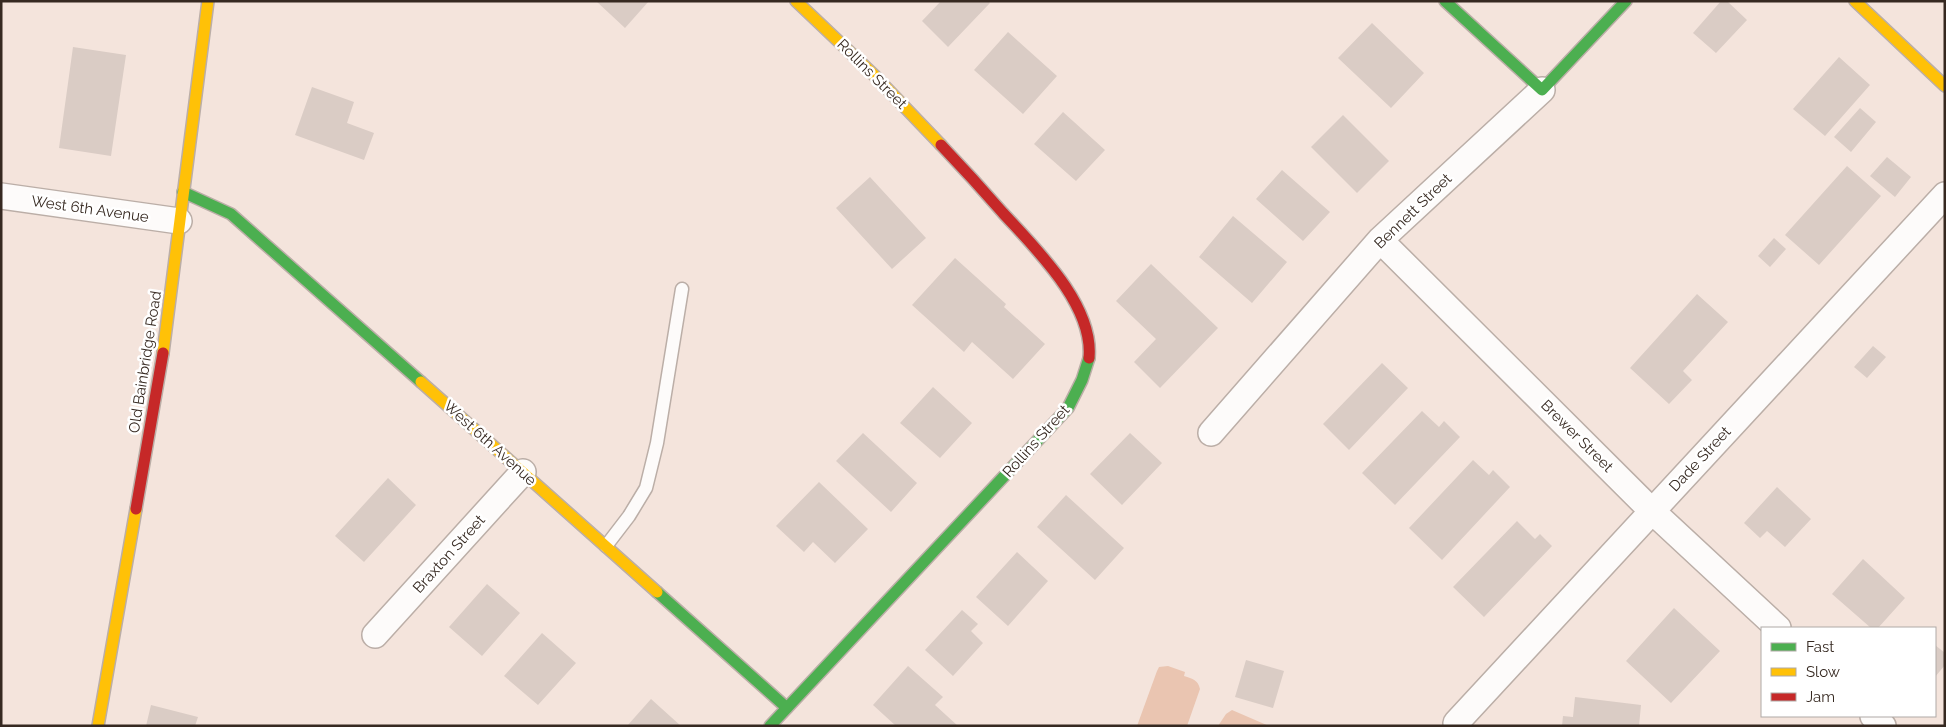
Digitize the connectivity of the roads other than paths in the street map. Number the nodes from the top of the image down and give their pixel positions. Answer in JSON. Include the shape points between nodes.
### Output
{"nodes":[{"id":1,"x":208,"y":1,"type":"edge"},
{"id":2,"x":796,"y":1,"type":"edge"},
{"id":3,"x":1445,"y":1,"type":"edge"},
{"id":4,"x":1626,"y":1,"type":"edge"},
{"id":5,"x":1854,"y":1,"type":"edge"},
{"id":6,"x":1945,"y":86,"type":"edge"},
{"id":7,"x":1542,"y":90,"type":"junction"},
{"id":8,"x":183,"y":192,"type":"junction"},
{"id":9,"x":1945,"y":194,"type":"edge"},
{"id":10,"x":1,"y":196,"type":"edge"},
{"id":11,"x":180,"y":222,"type":"junction"},
{"id":12,"x":1380,"y":240,"type":"junction"},
{"id":13,"x":682,"y":289,"type":"dead end"},
{"id":14,"x":1211,"y":433,"type":"dead end"},
{"id":15,"x":523,"y":472,"type":"junction"},
{"id":16,"x":1652,"y":511,"type":"junction"},
{"id":17,"x":606,"y":546,"type":"junction"},
{"id":18,"x":1777,"y":627,"type":"edge"},
{"id":19,"x":375,"y":635,"type":"dead end"},
{"id":20,"x":787,"y":708,"type":"junction"},
{"id":21,"x":1874,"y":717,"type":"edge"},
{"id":22,"x":1457,"y":724,"type":"edge"},
{"id":23,"x":98,"y":726,"type":"edge"},
{"id":24,"x":770,"y":726,"type":"edge"},
{"id":25,"x":1884,"y":726,"type":"edge"}],
"edges":[{"from":1,"to":8,"type":"street","name":"Old Bainbridge Road"},
{"from":2,"to":20,"type":"street","name":"Rollins Street","via":[[939,141],[1051,266],[1078,309],[1087,331],[1090,357],[1086,375],[1068,408]]},
{"from":3,"to":7,"type":"street"},
{"from":4,"to":7,"type":"street","name":"Bennett Street"},
{"from":5,"to":6,"type":"street"},
{"from":7,"to":12,"type":"street","name":"Bennett Street"},
{"from":8,"to":11,"type":"street","name":"Old Bainbridge Road"},
{"from":8,"to":15,"type":"street","name":"West 6th Avenue","via":[[231,214]]},
{"from":9,"to":16,"type":"street","name":"Dade Street"},
{"from":10,"to":11,"type":"street","name":"West 6th Avenue"},
{"from":11,"to":23,"type":"street","name":"Old Bainbridge Road","via":[[162,362]]},
{"from":12,"to":14,"type":"street","name":"Bennett Street"},
{"from":12,"to":16,"type":"street","name":"Brewer Street"},
{"from":13,"to":17,"type":"lane","via":[[657,443],[646,488]]},
{"from":15,"to":17,"type":"street","name":"West 6th Avenue"},
{"from":15,"to":19,"type":"street","name":"Braxton Street"},
{"from":16,"to":18,"type":"street","name":"Brewer Street"},
{"from":16,"to":22,"type":"street","name":"Dade Street"},
{"from":17,"to":20,"type":"street","name":"West 6th Avenue"},
{"from":20,"to":24,"type":"street","name":"Rollins Street"},
{"from":21,"to":25,"type":"street"}]}
